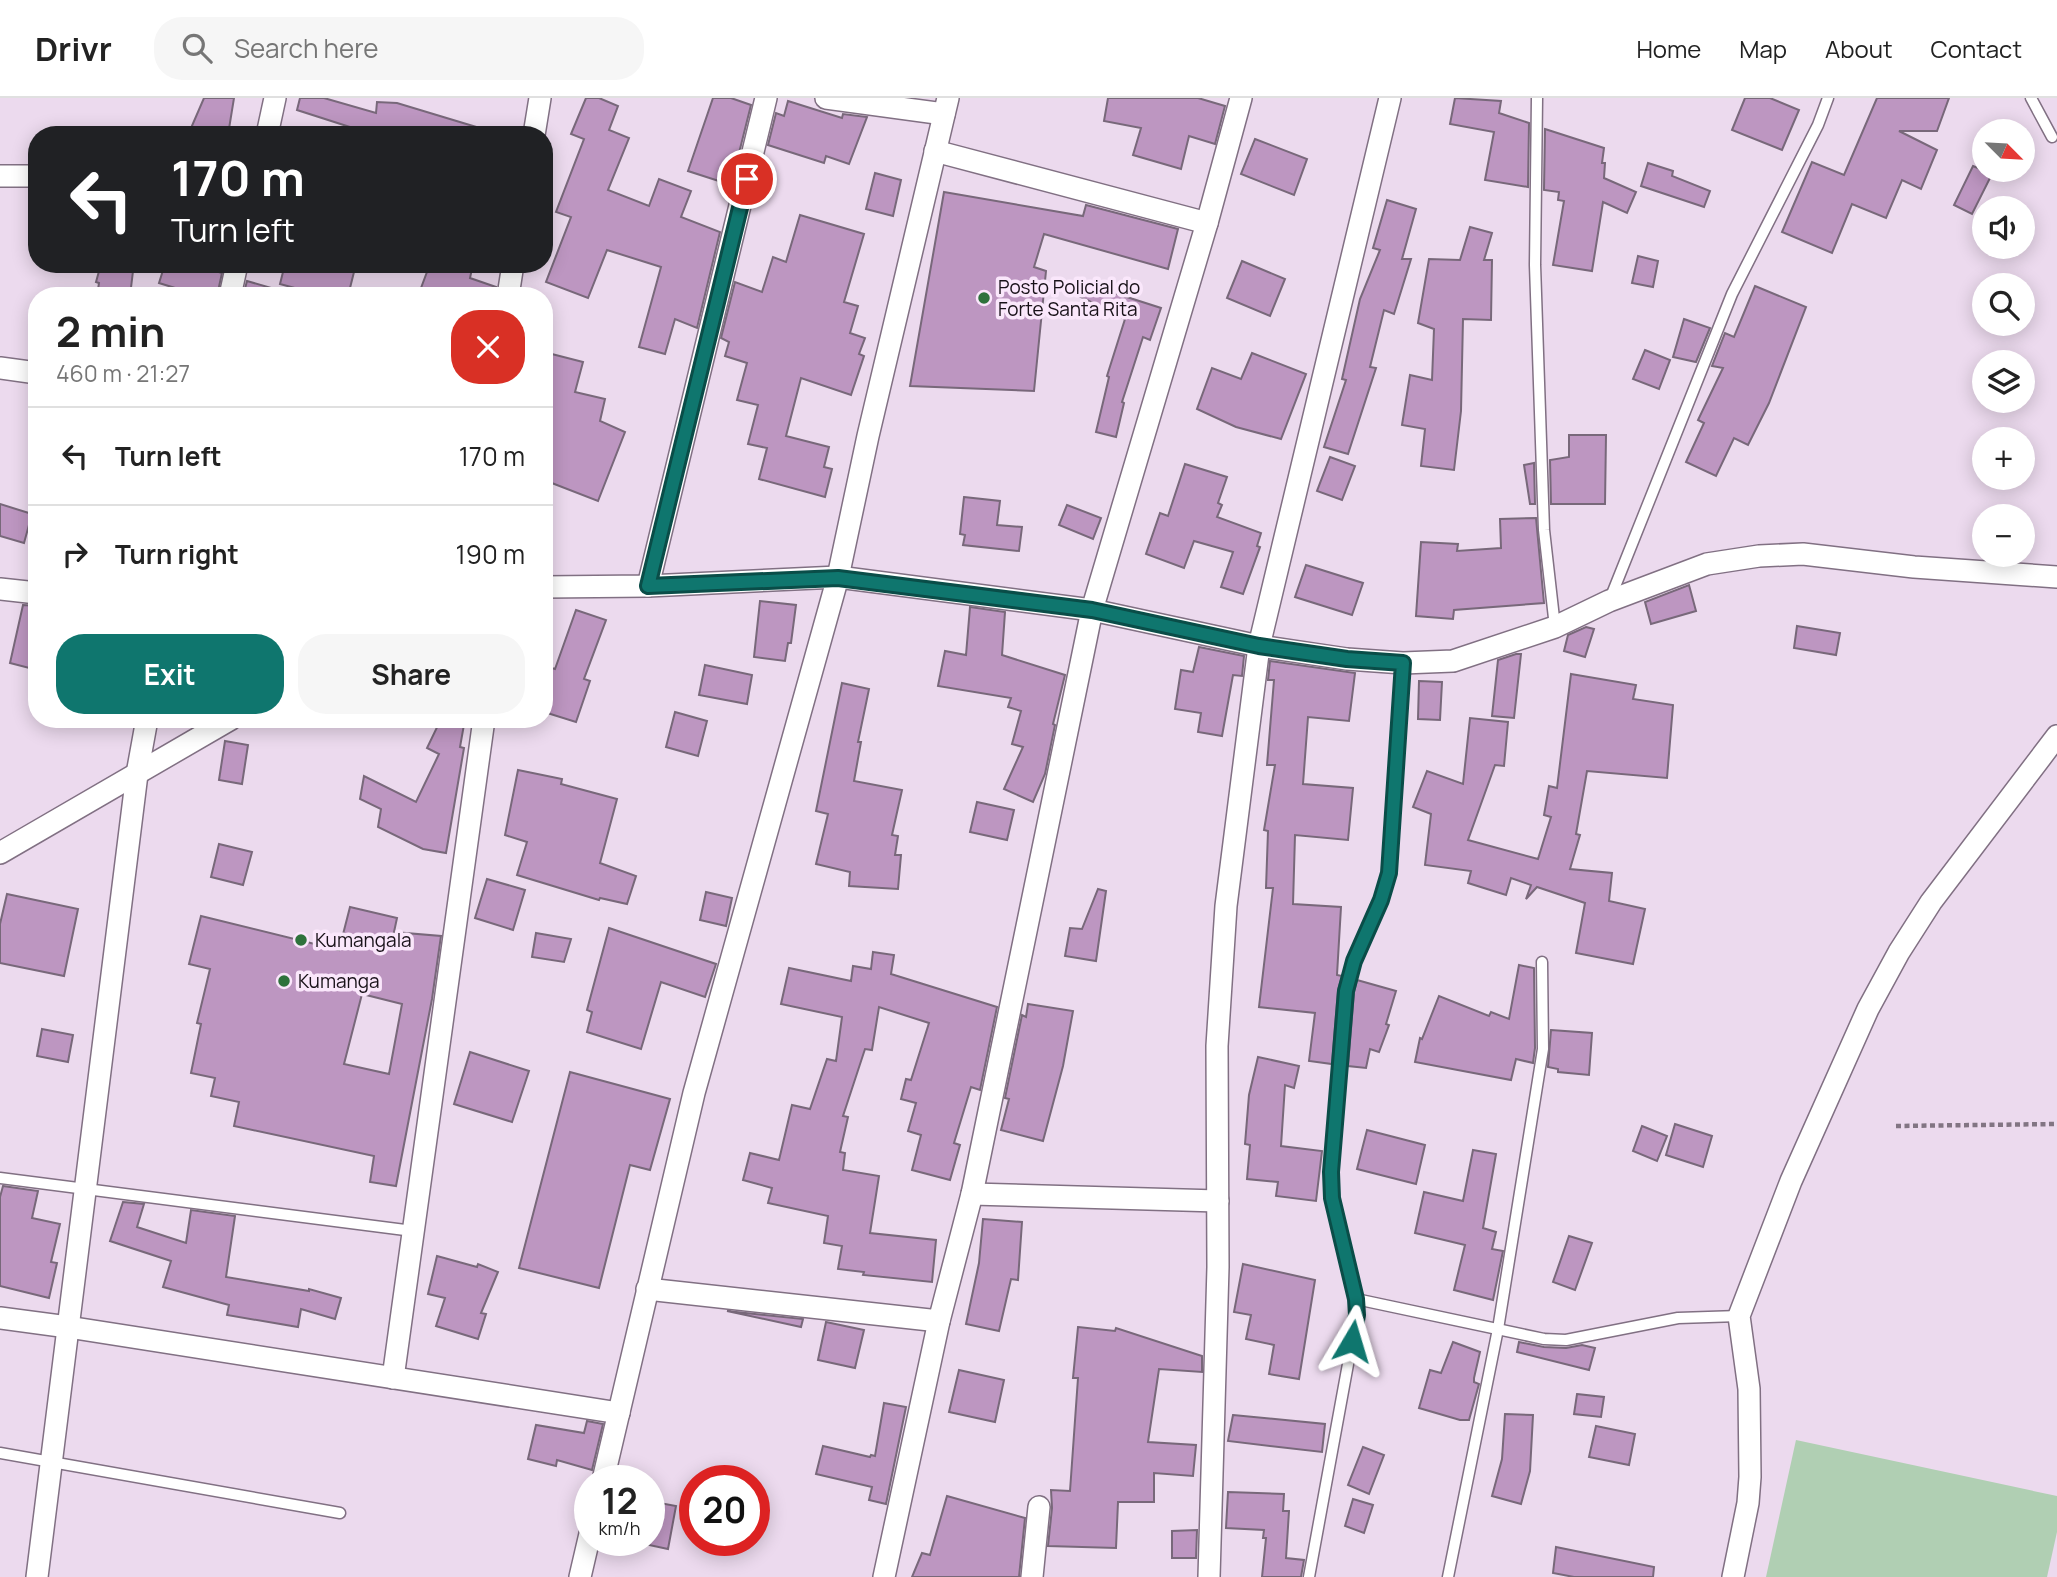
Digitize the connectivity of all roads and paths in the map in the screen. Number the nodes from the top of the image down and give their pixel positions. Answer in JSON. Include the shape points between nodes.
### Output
{"nodes":[{"id":1,"x":275,"y":98,"type":"edge"},
{"id":2,"x":540,"y":98,"type":"edge"},
{"id":3,"x":766,"y":98,"type":"edge"},
{"id":4,"x":826,"y":98,"type":"edge"},
{"id":5,"x":1241,"y":98,"type":"edge"},
{"id":6,"x":1390,"y":98,"type":"edge"},
{"id":7,"x":1537,"y":98,"type":"edge"},
{"id":8,"x":1828,"y":98,"type":"edge"},
{"id":9,"x":2031,"y":98,"type":"edge"},
{"id":10,"x":946,"y":106,"type":"edge"},
{"id":11,"x":269,"y":126,"type":"edge"},
{"id":12,"x":535,"y":126,"type":"edge"},
{"id":13,"x":2052,"y":137,"type":"dead end"},
{"id":14,"x":935,"y":151,"type":"junction"},
{"id":15,"x":0,"y":176,"type":"edge"},
{"id":16,"x":28,"y":176,"type":"edge"},
{"id":17,"x":1207,"y":223,"type":"junction"},
{"id":18,"x":0,"y":368,"type":"edge"},
{"id":19,"x":28,"y":372,"type":"edge"},
{"id":20,"x":2057,"y":577,"type":"edge"},
{"id":21,"x":838,"y":578,"type":"junction"},
{"id":22,"x":648,"y":586,"type":"junction"},
{"id":23,"x":553,"y":587,"type":"edge"},
{"id":24,"x":0,"y":590,"type":"edge"},
{"id":25,"x":28,"y":592,"type":"edge"},
{"id":26,"x":1609,"y":601,"type":"junction"},
{"id":27,"x":1092,"y":610,"type":"junction"},
{"id":28,"x":1555,"y":627,"type":"junction"},
{"id":29,"x":1259,"y":646,"type":"junction"},
{"id":30,"x":1403,"y":663,"type":"junction"},
{"id":31,"x":145,"y":728,"type":"edge"},
{"id":32,"x":216,"y":728,"type":"edge"},
{"id":33,"x":483,"y":728,"type":"edge"},
{"id":34,"x":2057,"y":736,"type":"edge"},
{"id":35,"x":137,"y":774,"type":"junction"},
{"id":36,"x":0,"y":853,"type":"edge"},
{"id":37,"x":1542,"y":962,"type":"dead end"},
{"id":38,"x":2057,"y":1124,"type":"edge"},
{"id":39,"x":1895,"y":1126,"type":"dead end"},
{"id":40,"x":0,"y":1178,"type":"edge"},
{"id":41,"x":86,"y":1188,"type":"junction"},
{"id":42,"x":972,"y":1194,"type":"junction"},
{"id":43,"x":1218,"y":1201,"type":"junction"},
{"id":44,"x":413,"y":1230,"type":"junction"},
{"id":45,"x":648,"y":1289,"type":"junction"},
{"id":46,"x":1356,"y":1299,"type":"junction"},
{"id":47,"x":1739,"y":1316,"type":"junction"},
{"id":48,"x":0,"y":1318,"type":"edge"},
{"id":49,"x":939,"y":1321,"type":"junction"},
{"id":50,"x":68,"y":1327,"type":"junction"},
{"id":51,"x":1498,"y":1329,"type":"junction"},
{"id":52,"x":393,"y":1378,"type":"junction"},
{"id":53,"x":619,"y":1413,"type":"junction"},
{"id":54,"x":0,"y":1453,"type":"edge"},
{"id":55,"x":51,"y":1461,"type":"junction"},
{"id":56,"x":607,"y":1465,"type":"edge"},
{"id":57,"x":1038,"y":1507,"type":"dead end"},
{"id":58,"x":340,"y":1513,"type":"dead end"},
{"id":59,"x":585,"y":1556,"type":"edge"},
{"id":60,"x":37,"y":1577,"type":"edge"},
{"id":61,"x":580,"y":1577,"type":"edge"},
{"id":62,"x":884,"y":1577,"type":"edge"},
{"id":63,"x":1032,"y":1577,"type":"edge"},
{"id":64,"x":1209,"y":1577,"type":"edge"},
{"id":65,"x":1309,"y":1577,"type":"edge"},
{"id":66,"x":1448,"y":1577,"type":"edge"},
{"id":67,"x":1733,"y":1577,"type":"edge"}],
"edges":[{"from":1,"to":11,"type":"street"},
{"from":2,"to":12,"type":"street"},
{"from":3,"to":22,"type":"street"},
{"from":4,"to":10,"type":"street"},
{"from":5,"to":17,"type":"street"},
{"from":6,"to":29,"type":"street"},
{"from":7,"to":28,"type":"lane","via":[[1535,265],[1544,530]]},
{"from":8,"to":26,"type":"lane","via":[[1732,294]]},
{"from":9,"to":13,"type":"lane"},
{"from":10,"to":14,"type":"street"},
{"from":14,"to":17,"type":"street"},
{"from":14,"to":21,"type":"street"},
{"from":15,"to":16,"type":"street"},
{"from":17,"to":27,"type":"street"},
{"from":18,"to":19,"type":"street"},
{"from":20,"to":26,"type":"street","via":[[1792,554],[1707,564]]},
{"from":21,"to":22,"type":"street"},
{"from":21,"to":27,"type":"street"},
{"from":21,"to":45,"type":"street","via":[[694,1093]]},
{"from":22,"to":23,"type":"street"},
{"from":24,"to":25,"type":"street"},
{"from":26,"to":28,"type":"street"},
{"from":27,"to":29,"type":"street"},
{"from":27,"to":42,"type":"street"},
{"from":28,"to":30,"type":"street","via":[[1453,661]]},
{"from":29,"to":30,"type":"street"},
{"from":29,"to":43,"type":"street","via":[[1226,906],[1217,1046]]},
{"from":30,"to":46,"type":"lane","via":[[1389,873],[1346,991],[1331,1172],[1332,1198]]},
{"from":31,"to":35,"type":"street"},
{"from":32,"to":35,"type":"street"},
{"from":33,"to":44,"type":"street"},
{"from":34,"to":47,"type":"street","via":[[1931,902],[1899,952],[1868,1009],[1791,1181]]},
{"from":35,"to":36,"type":"street"},
{"from":35,"to":41,"type":"street"},
{"from":37,"to":51,"type":"lane","via":[[1543,1049]]},
{"from":38,"to":39,"type":"path"},
{"from":40,"to":41,"type":"lane"},
{"from":41,"to":44,"type":"lane"},
{"from":41,"to":50,"type":"street"},
{"from":42,"to":43,"type":"street"},
{"from":42,"to":49,"type":"street"},
{"from":43,"to":64,"type":"street"},
{"from":44,"to":52,"type":"street"},
{"from":45,"to":49,"type":"street"},
{"from":45,"to":53,"type":"street"},
{"from":46,"to":51,"type":"lane"},
{"from":46,"to":65,"type":"lane","via":[[1357,1315]]},
{"from":47,"to":51,"type":"lane","via":[[1678,1318],[1566,1340]]},
{"from":47,"to":67,"type":"street","via":[[1749,1389],[1750,1477]]},
{"from":48,"to":50,"type":"street"},
{"from":49,"to":62,"type":"street"},
{"from":50,"to":52,"type":"street"},
{"from":50,"to":55,"type":"street"},
{"from":51,"to":66,"type":"lane"},
{"from":52,"to":53,"type":"street"},
{"from":53,"to":56,"type":"street"},
{"from":54,"to":55,"type":"lane"},
{"from":55,"to":58,"type":"lane"},
{"from":55,"to":60,"type":"street"},
{"from":57,"to":63,"type":"street"},
{"from":59,"to":61,"type":"street"}]}
